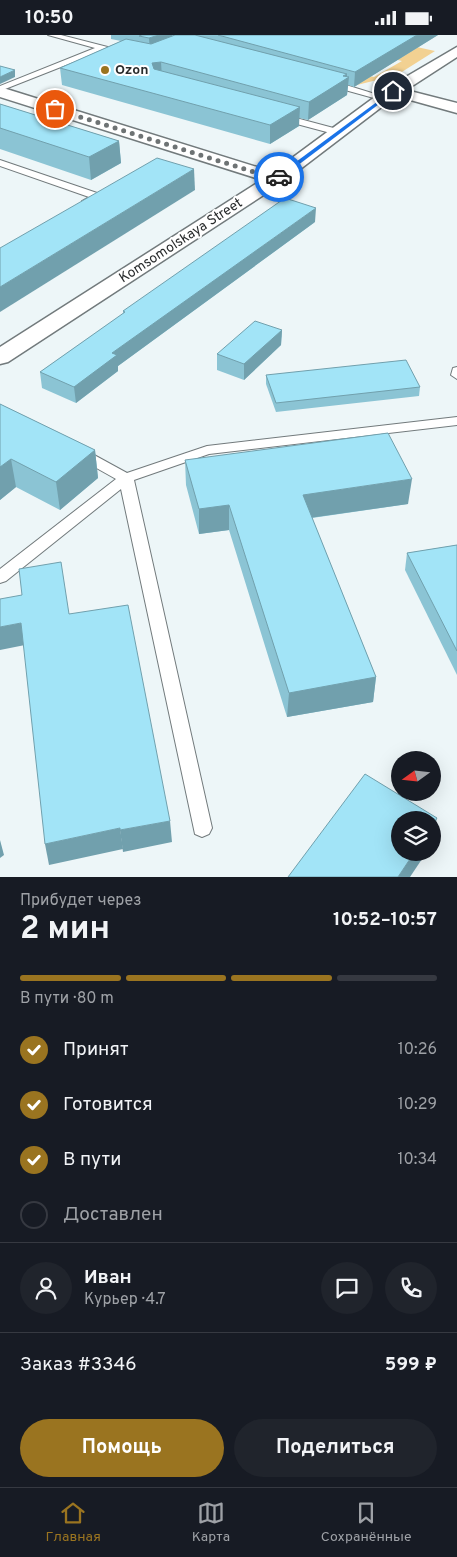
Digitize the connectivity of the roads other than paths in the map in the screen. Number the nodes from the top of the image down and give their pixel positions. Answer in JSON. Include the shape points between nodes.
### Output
{"nodes":[{"id":1,"x":52,"y":35,"type":"edge"},
{"id":2,"x":103,"y":48,"type":"junction"},
{"id":3,"x":457,"y":51,"type":"edge"},
{"id":4,"x":132,"y":53,"type":"edge"},
{"id":5,"x":318,"y":80,"type":"edge"},
{"id":6,"x":0,"y":90,"type":"edge"},
{"id":7,"x":389,"y":95,"type":"junction"},
{"id":8,"x":457,"y":108,"type":"edge"},
{"id":9,"x":272,"y":114,"type":"edge"},
{"id":10,"x":338,"y":133,"type":"junction"},
{"id":11,"x":0,"y":163,"type":"edge"},
{"id":12,"x":276,"y":179,"type":"junction"},
{"id":13,"x":72,"y":210,"type":"edge"},
{"id":14,"x":0,"y":357,"type":"edge"},
{"id":15,"x":457,"y":371,"type":"edge"},
{"id":16,"x":457,"y":375,"type":"edge"},
{"id":17,"x":457,"y":421,"type":"edge"},
{"id":18,"x":67,"y":447,"type":"edge"},
{"id":19,"x":126,"y":478,"type":"junction"},
{"id":20,"x":0,"y":577,"type":"edge"},
{"id":21,"x":202,"y":828,"type":"dead end"}],
"edges":[{"from":1,"to":2,"type":"lane"},
{"from":2,"to":4,"type":"lane"},
{"from":2,"to":6,"type":"lane"},
{"from":3,"to":7,"type":"street","name":"Komsomolskaya Street"},
{"from":5,"to":7,"type":"lane"},
{"from":6,"to":12,"type":"street"},
{"from":7,"to":8,"type":"street"},
{"from":7,"to":10,"type":"street","name":"Komsomolskaya Street"},
{"from":9,"to":10,"type":"lane"},
{"from":10,"to":12,"type":"street","name":"Komsomolskaya Street"},
{"from":11,"to":13,"type":"lane","via":[[97,196]]},
{"from":12,"to":14,"type":"street","name":"Komsomolskaya Street"},
{"from":15,"to":16,"type":"lane"},
{"from":17,"to":19,"type":"lane","via":[[207,450]]},
{"from":18,"to":19,"type":"lane"},
{"from":19,"to":20,"type":"lane"},
{"from":19,"to":21,"type":"lane"}]}
